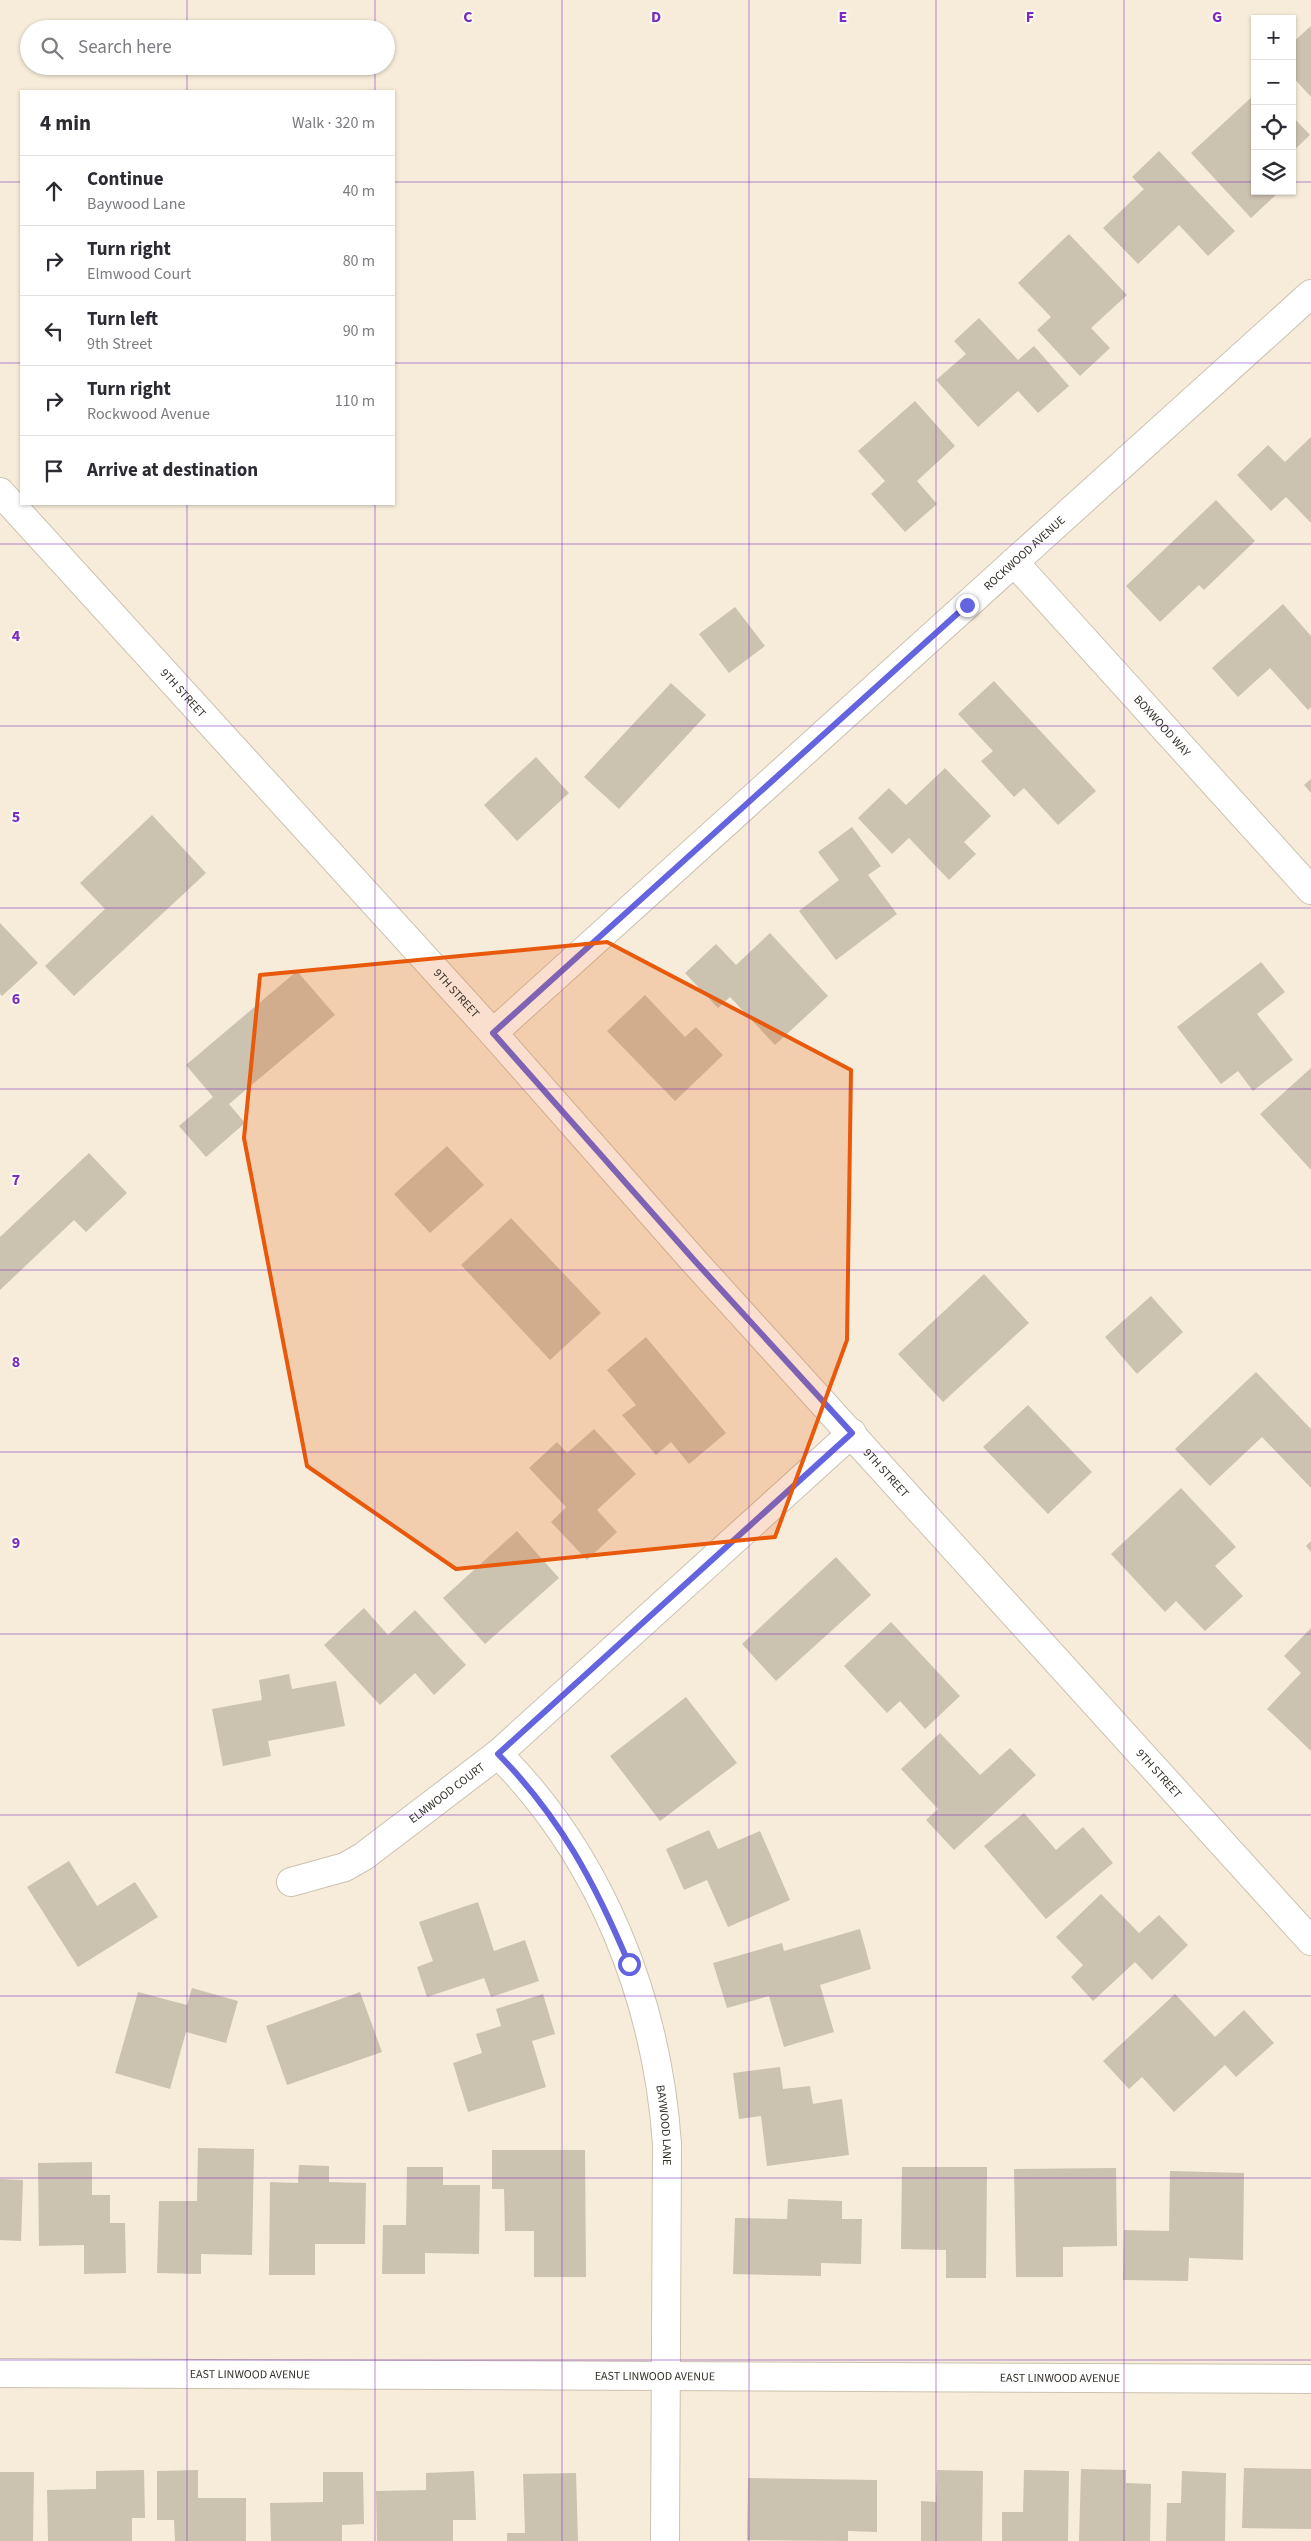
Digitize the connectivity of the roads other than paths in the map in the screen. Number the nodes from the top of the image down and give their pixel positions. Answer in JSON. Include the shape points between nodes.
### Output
{"nodes":[{"id":1,"x":1311,"y":294,"type":"edge"},
{"id":2,"x":0,"y":492,"type":"edge"},
{"id":3,"x":1014,"y":562,"type":"junction"},
{"id":4,"x":1311,"y":890,"type":"edge"},
{"id":5,"x":493,"y":1033,"type":"junction"},
{"id":6,"x":852,"y":1433,"type":"junction"},
{"id":7,"x":498,"y":1754,"type":"junction"},
{"id":8,"x":291,"y":1882,"type":"dead end"},
{"id":9,"x":1311,"y":1942,"type":"edge"},
{"id":10,"x":0,"y":2373,"type":"edge"},
{"id":11,"x":666,"y":2377,"type":"junction"},
{"id":12,"x":1311,"y":2379,"type":"edge"},
{"id":13,"x":666,"y":2541,"type":"edge"}],
"edges":[{"from":1,"to":3,"type":"street","name":"ROCKWOOD AVENUE"},
{"from":2,"to":5,"type":"street","name":"9TH STREET"},
{"from":3,"to":4,"type":"street","name":"BOXWOOD WAY"},
{"from":3,"to":5,"type":"street","name":"ROCKWOOD AVENUE"},
{"from":5,"to":6,"type":"street","name":"9TH STREET"},
{"from":6,"to":7,"type":"street","name":"ELMWOOD COURT"},
{"from":6,"to":9,"type":"street","name":"9TH STREET"},
{"from":7,"to":8,"type":"street","name":"ELMWOOD COURT","via":[[364,1856],[336,1870]]},
{"from":7,"to":11,"type":"street","name":"BAYWOOD LANE","via":[[542,1801],[591,1878],[629,1964],[650,2028],[667,2144]]},
{"from":10,"to":11,"type":"street","name":"EAST LINWOOD AVENUE"},
{"from":11,"to":12,"type":"street","name":"EAST LINWOOD AVENUE"},
{"from":11,"to":13,"type":"street","name":"BAYWOOD LANE"}]}
